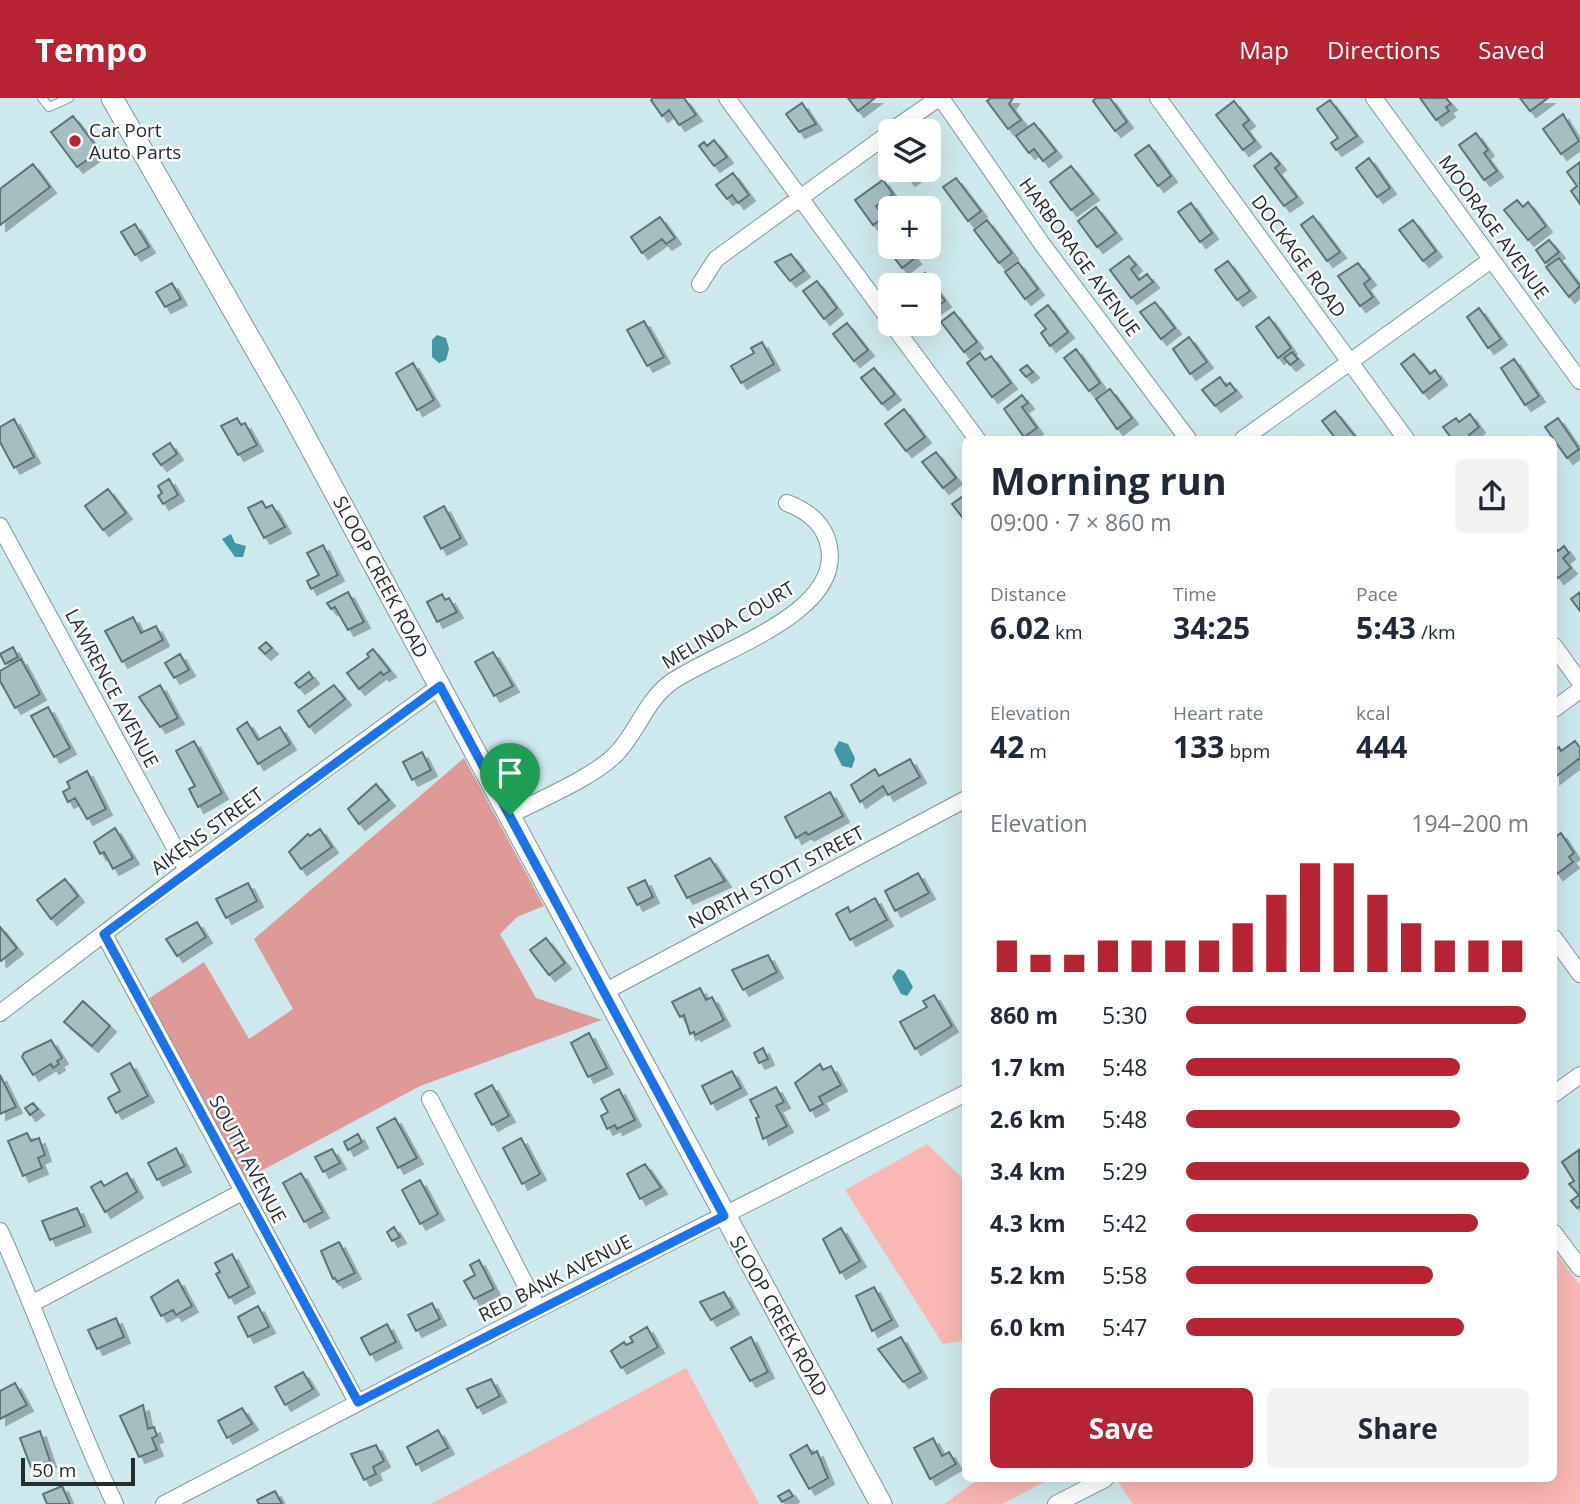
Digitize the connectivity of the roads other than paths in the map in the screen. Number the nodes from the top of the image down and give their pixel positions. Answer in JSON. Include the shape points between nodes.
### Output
{"nodes":[{"id":1,"x":41,"y":98,"type":"edge"},
{"id":2,"x":69,"y":98,"type":"edge"},
{"id":3,"x":112,"y":98,"type":"edge"},
{"id":4,"x":727,"y":98,"type":"edge"},
{"id":5,"x":940,"y":98,"type":"edge"},
{"id":6,"x":1158,"y":98,"type":"edge"},
{"id":7,"x":1374,"y":98,"type":"edge"},
{"id":8,"x":910,"y":119,"type":"edge"},
{"id":9,"x":878,"y":141,"type":"edge"},
{"id":10,"x":798,"y":197,"type":"junction"},
{"id":11,"x":1491,"y":260,"type":"junction"},
{"id":12,"x":700,"y":284,"type":"dead end"},
{"id":13,"x":878,"y":305,"type":"edge"},
{"id":14,"x":901,"y":336,"type":"edge"},
{"id":15,"x":1349,"y":361,"type":"junction"},
{"id":16,"x":1580,"y":382,"type":"edge"},
{"id":17,"x":975,"y":436,"type":"edge"},
{"id":18,"x":1186,"y":436,"type":"edge"},
{"id":19,"x":1247,"y":436,"type":"edge"},
{"id":20,"x":1404,"y":436,"type":"edge"},
{"id":21,"x":787,"y":503,"type":"dead end"},
{"id":22,"x":1,"y":532,"type":"edge"},
{"id":23,"x":1557,"y":650,"type":"edge"},
{"id":24,"x":1580,"y":682,"type":"edge"},
{"id":25,"x":440,"y":686,"type":"junction"},
{"id":26,"x":1580,"y":690,"type":"edge"},
{"id":27,"x":1557,"y":707,"type":"edge"},
{"id":28,"x":962,"y":801,"type":"edge"},
{"id":29,"x":510,"y":815,"type":"junction"},
{"id":30,"x":187,"y":870,"type":"junction"},
{"id":31,"x":104,"y":934,"type":"junction"},
{"id":32,"x":1557,"y":942,"type":"edge"},
{"id":33,"x":1580,"y":974,"type":"edge"},
{"id":34,"x":606,"y":991,"type":"junction"},
{"id":35,"x":0,"y":1013,"type":"edge"},
{"id":36,"x":1580,"y":1075,"type":"edge"},
{"id":37,"x":1557,"y":1092,"type":"edge"},
{"id":38,"x":962,"y":1095,"type":"edge"},
{"id":39,"x":430,"y":1099,"type":"dead end"},
{"id":40,"x":242,"y":1192,"type":"junction"},
{"id":41,"x":724,"y":1216,"type":"junction"},
{"id":42,"x":0,"y":1231,"type":"edge"},
{"id":43,"x":1557,"y":1237,"type":"edge"},
{"id":44,"x":1580,"y":1268,"type":"edge"},
{"id":45,"x":33,"y":1303,"type":"junction"},
{"id":46,"x":538,"y":1309,"type":"junction"},
{"id":47,"x":358,"y":1402,"type":"junction"},
{"id":48,"x":1099,"y":1482,"type":"edge"},
{"id":49,"x":115,"y":1504,"type":"edge"},
{"id":50,"x":164,"y":1504,"type":"edge"},
{"id":51,"x":881,"y":1504,"type":"edge"},
{"id":52,"x":1056,"y":1504,"type":"edge"}],
"edges":[{"from":1,"to":2,"type":"lane","via":[[49,107]]},
{"from":3,"to":25,"type":"street","name":"SLOOP CREEK ROAD","via":[[290,409]]},
{"from":4,"to":10,"type":"street"},
{"from":5,"to":8,"type":"street"},
{"from":5,"to":18,"type":"street","name":"HARBORAGE AVENUE"},
{"from":6,"to":15,"type":"street","name":"DOCKAGE ROAD"},
{"from":7,"to":11,"type":"street","name":"MOORAGE AVENUE"},
{"from":9,"to":10,"type":"street"},
{"from":10,"to":12,"type":"street","via":[[716,259]]},
{"from":10,"to":13,"type":"street"},
{"from":11,"to":15,"type":"street"},
{"from":11,"to":16,"type":"street","name":"MOORAGE AVENUE"},
{"from":14,"to":17,"type":"street"},
{"from":15,"to":19,"type":"street"},
{"from":15,"to":20,"type":"street","name":"DOCKAGE ROAD"},
{"from":21,"to":29,"type":"street","name":"MELINDA COURT","via":[[808,514],[828,542],[827,576],[815,596],[795,613],[668,684],[613,757]]},
{"from":22,"to":30,"type":"street","name":"LAWRENCE AVENUE"},
{"from":23,"to":24,"type":"street"},
{"from":25,"to":29,"type":"street","name":"SLOOP CREEK ROAD"},
{"from":25,"to":30,"type":"street","name":"AIKENS STREET"},
{"from":26,"to":27,"type":"street"},
{"from":28,"to":34,"type":"street","name":"NORTH STOTT STREET"},
{"from":29,"to":34,"type":"street","name":"SLOOP CREEK ROAD"},
{"from":30,"to":31,"type":"street","name":"AIKENS STREET"},
{"from":31,"to":35,"type":"street","name":"AIKENS STREET"},
{"from":31,"to":40,"type":"street","name":"SOUTH AVENUE"},
{"from":32,"to":33,"type":"street"},
{"from":34,"to":41,"type":"street","name":"SLOOP CREEK ROAD"},
{"from":36,"to":37,"type":"street"},
{"from":38,"to":41,"type":"street","name":"RED BANK AVENUE"},
{"from":39,"to":46,"type":"street"},
{"from":40,"to":45,"type":"street"},
{"from":40,"to":47,"type":"street","name":"SOUTH AVENUE"},
{"from":41,"to":46,"type":"street","name":"RED BANK AVENUE"},
{"from":41,"to":51,"type":"street","name":"SLOOP CREEK ROAD"},
{"from":42,"to":45,"type":"street"},
{"from":43,"to":44,"type":"street"},
{"from":45,"to":49,"type":"street"},
{"from":46,"to":47,"type":"street","name":"RED BANK AVENUE"},
{"from":47,"to":50,"type":"street","name":"RED BANK AVENUE"},
{"from":48,"to":52,"type":"street"}]}
